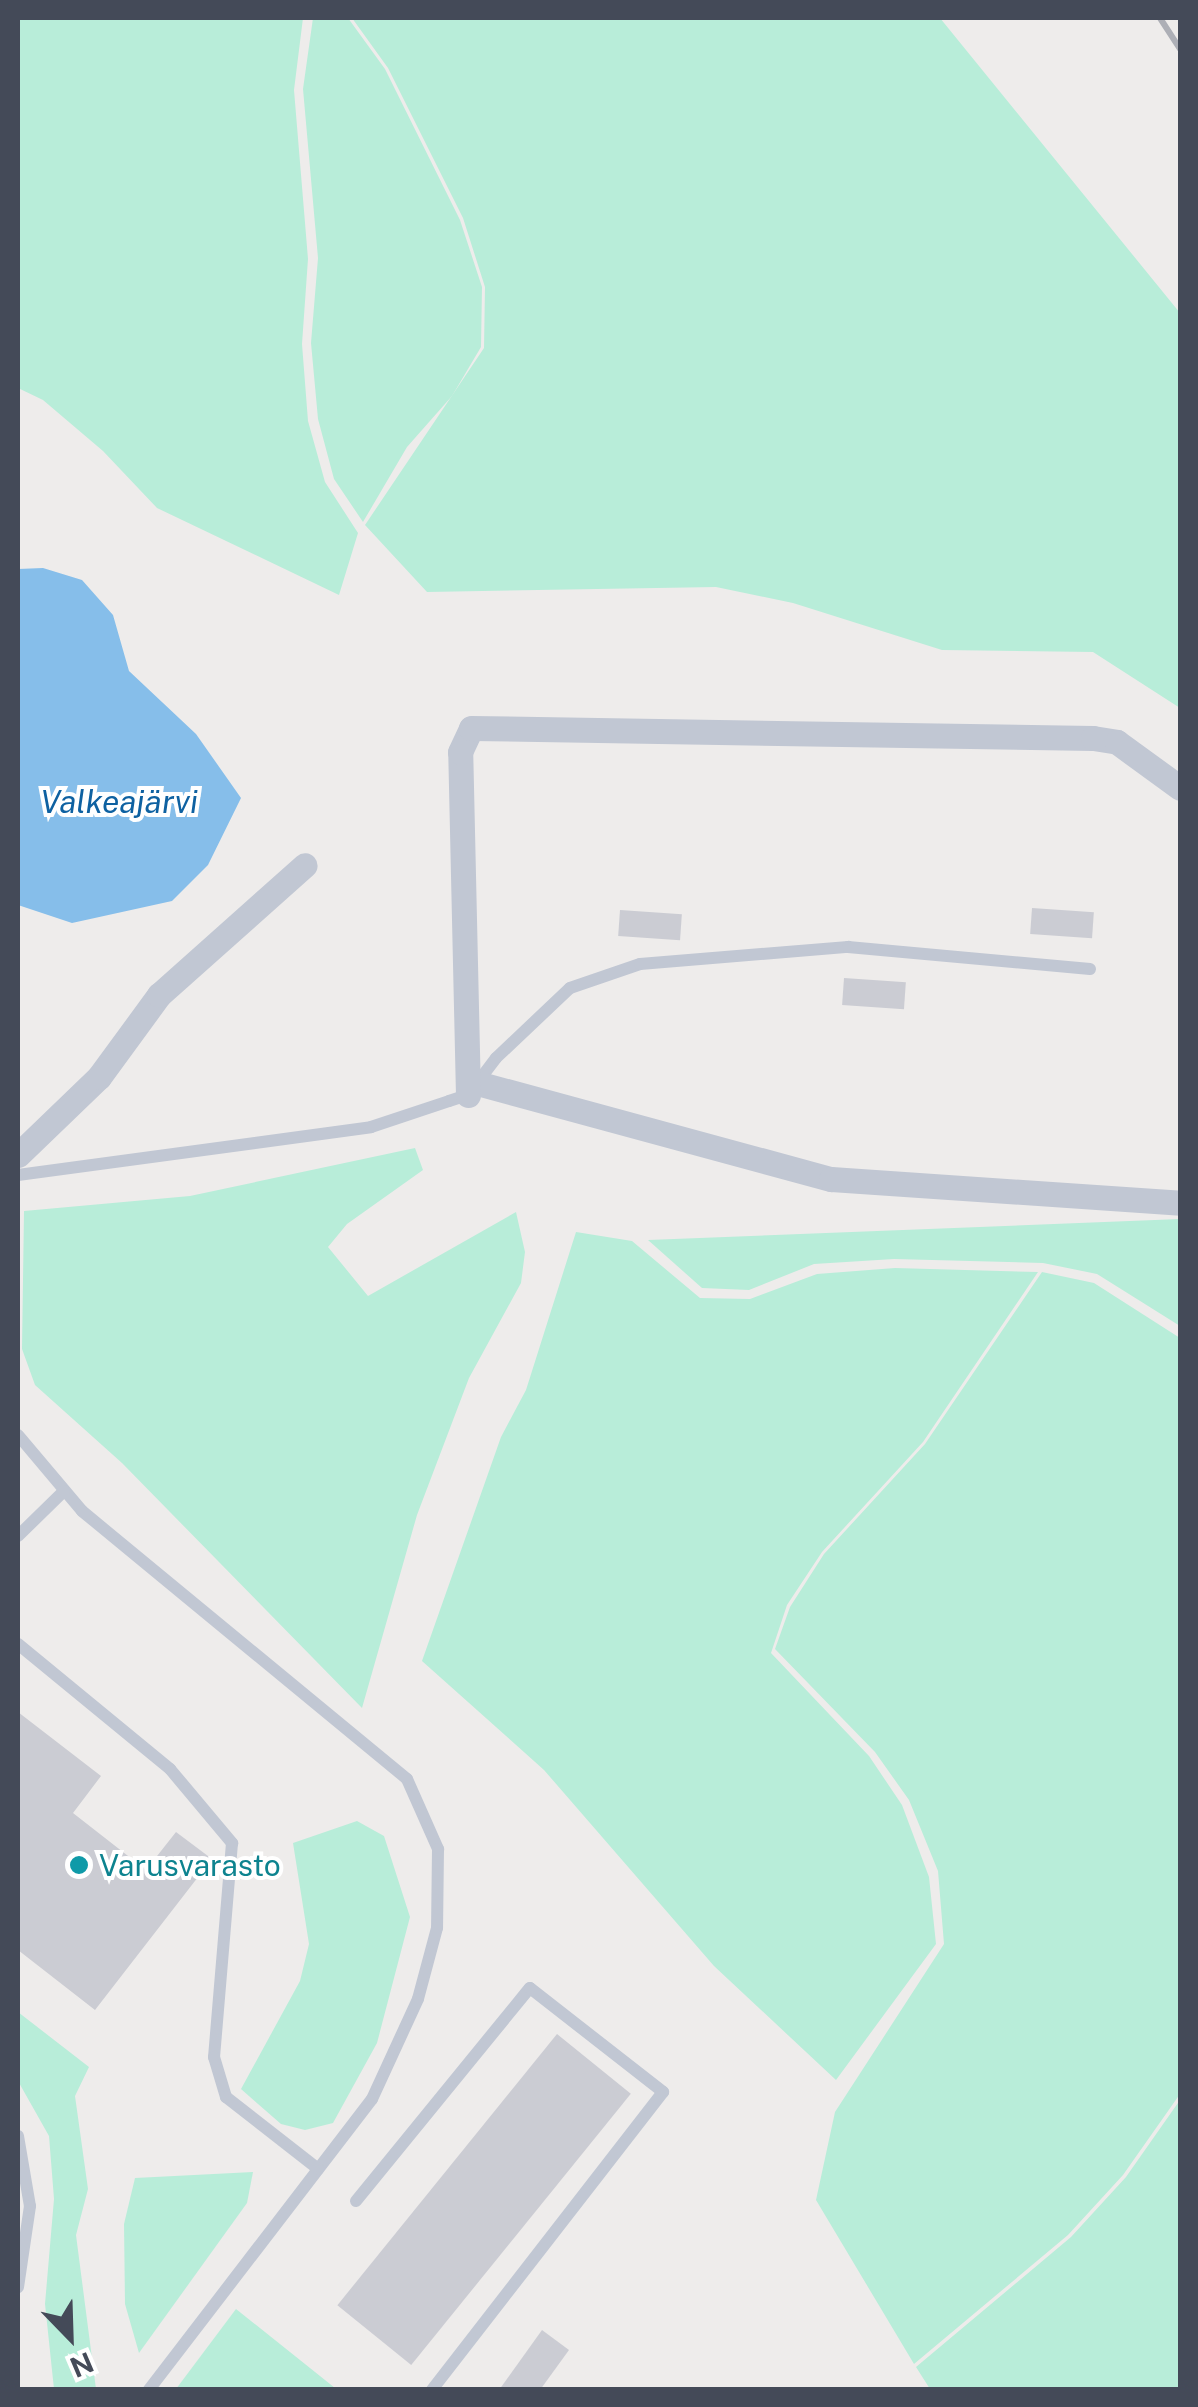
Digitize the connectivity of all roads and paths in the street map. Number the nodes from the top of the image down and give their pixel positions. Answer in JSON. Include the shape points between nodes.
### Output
{"nodes":[{"id":1,"x":1180,"y":788,"type":"edge"},
{"id":2,"x":305,"y":865,"type":"dead end"},
{"id":3,"x":1090,"y":969,"type":"dead end"},
{"id":4,"x":473,"y":1089,"type":"junction"},
{"id":5,"x":18,"y":1155,"type":"edge"},
{"id":6,"x":18,"y":1175,"type":"edge"},
{"id":7,"x":1180,"y":1203,"type":"edge"},
{"id":8,"x":18,"y":1435,"type":"edge"},
{"id":9,"x":64,"y":1492,"type":"junction"},
{"id":10,"x":18,"y":1536,"type":"edge"},
{"id":11,"x":18,"y":1644,"type":"edge"},
{"id":12,"x":18,"y":2136,"type":"edge"},
{"id":13,"x":318,"y":2169,"type":"junction"},
{"id":14,"x":356,"y":2201,"type":"dead end"},
{"id":15,"x":18,"y":2287,"type":"edge"},
{"id":16,"x":149,"y":2390,"type":"edge"},
{"id":17,"x":432,"y":2390,"type":"edge"}],
"edges":[{"from":1,"to":4,"type":"street","via":[[1117,742],[1093,738],[471,728],[460,752]]},
{"from":2,"to":5,"type":"street","via":[[159,995],[99,1076]]},
{"from":3,"to":4,"type":"lane","via":[[848,947],[640,964],[570,988]]},
{"from":4,"to":6,"type":"lane","via":[[371,1127]]},
{"from":4,"to":7,"type":"street","via":[[831,1178]]},
{"from":8,"to":9,"type":"lane"},
{"from":9,"to":10,"type":"lane"},
{"from":9,"to":13,"type":"lane","via":[[407,1779],[438,1849],[437,1928],[418,1999],[372,2098]]},
{"from":11,"to":13,"type":"lane","via":[[170,1769],[232,1842],[214,2057],[226,2097]]},
{"from":12,"to":15,"type":"lane","via":[[30,2206]]},
{"from":13,"to":16,"type":"lane"},
{"from":14,"to":17,"type":"lane","via":[[530,1988],[662,2092]]}]}
